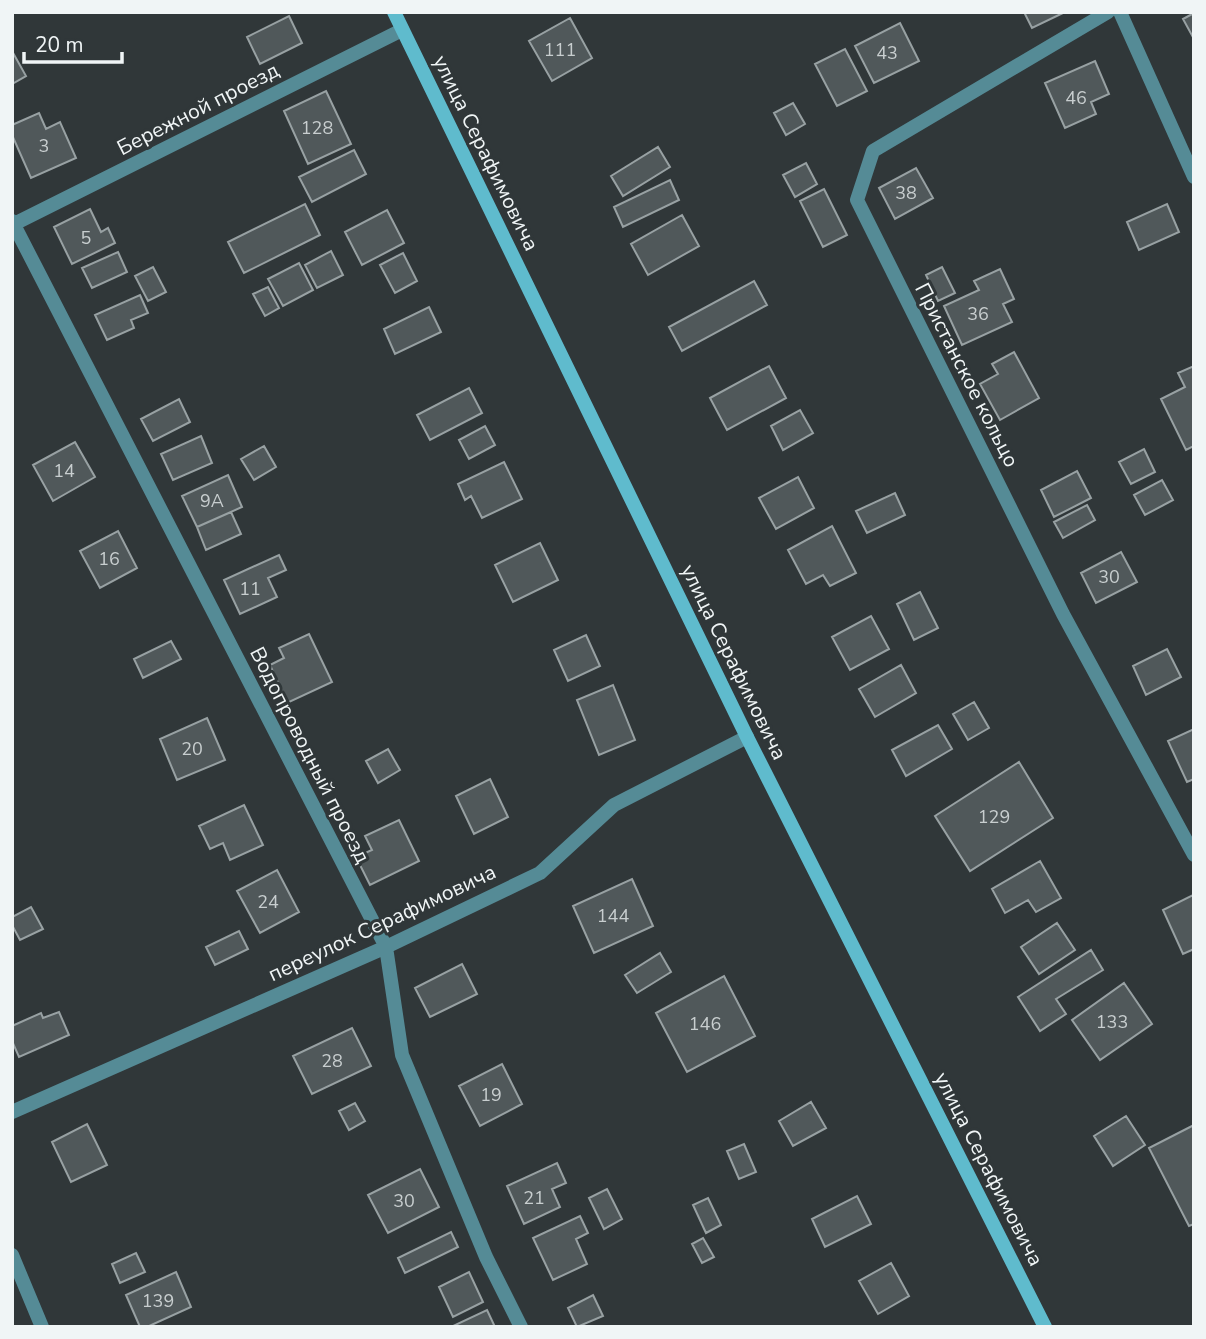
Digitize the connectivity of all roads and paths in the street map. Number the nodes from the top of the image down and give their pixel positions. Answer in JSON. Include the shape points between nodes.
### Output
{"nodes":[{"id":1,"x":394,"y":12,"type":"edge"},
{"id":2,"x":1108,"y":12,"type":"edge"},
{"id":3,"x":1120,"y":12,"type":"edge"},
{"id":4,"x":402,"y":30,"type":"junction"},
{"id":5,"x":1194,"y":177,"type":"edge"},
{"id":6,"x":13,"y":224,"type":"edge"},
{"id":7,"x":747,"y":737,"type":"junction"},
{"id":8,"x":1194,"y":855,"type":"edge"},
{"id":9,"x":386,"y":947,"type":"junction"},
{"id":10,"x":12,"y":1112,"type":"edge"},
{"id":11,"x":12,"y":1255,"type":"edge"},
{"id":12,"x":42,"y":1327,"type":"edge"},
{"id":13,"x":521,"y":1327,"type":"edge"},
{"id":14,"x":1045,"y":1327,"type":"edge"}],
"edges":[{"from":1,"to":4,"type":"street","name":"улица Серафимовича"},
{"from":2,"to":8,"type":"street","name":"Пристанское кольцо","via":[[873,151],[857,201],[1063,614]]},
{"from":3,"to":5,"type":"street"},
{"from":4,"to":6,"type":"street","name":"Бережной проезд"},
{"from":4,"to":7,"type":"street","name":"улица Серафимовича"},
{"from":6,"to":9,"type":"street","name":"Водопроводный проезд"},
{"from":7,"to":9,"type":"street","name":"переулок Серафимовича","via":[[614,805],[540,873]]},
{"from":7,"to":14,"type":"street","name":"улица Серафимовича"},
{"from":9,"to":10,"type":"street","name":"переулок Серафимовича"},
{"from":9,"to":13,"type":"street","name":"Водопроводный проезд","via":[[402,1055],[486,1257]]},
{"from":11,"to":12,"type":"street"}]}
